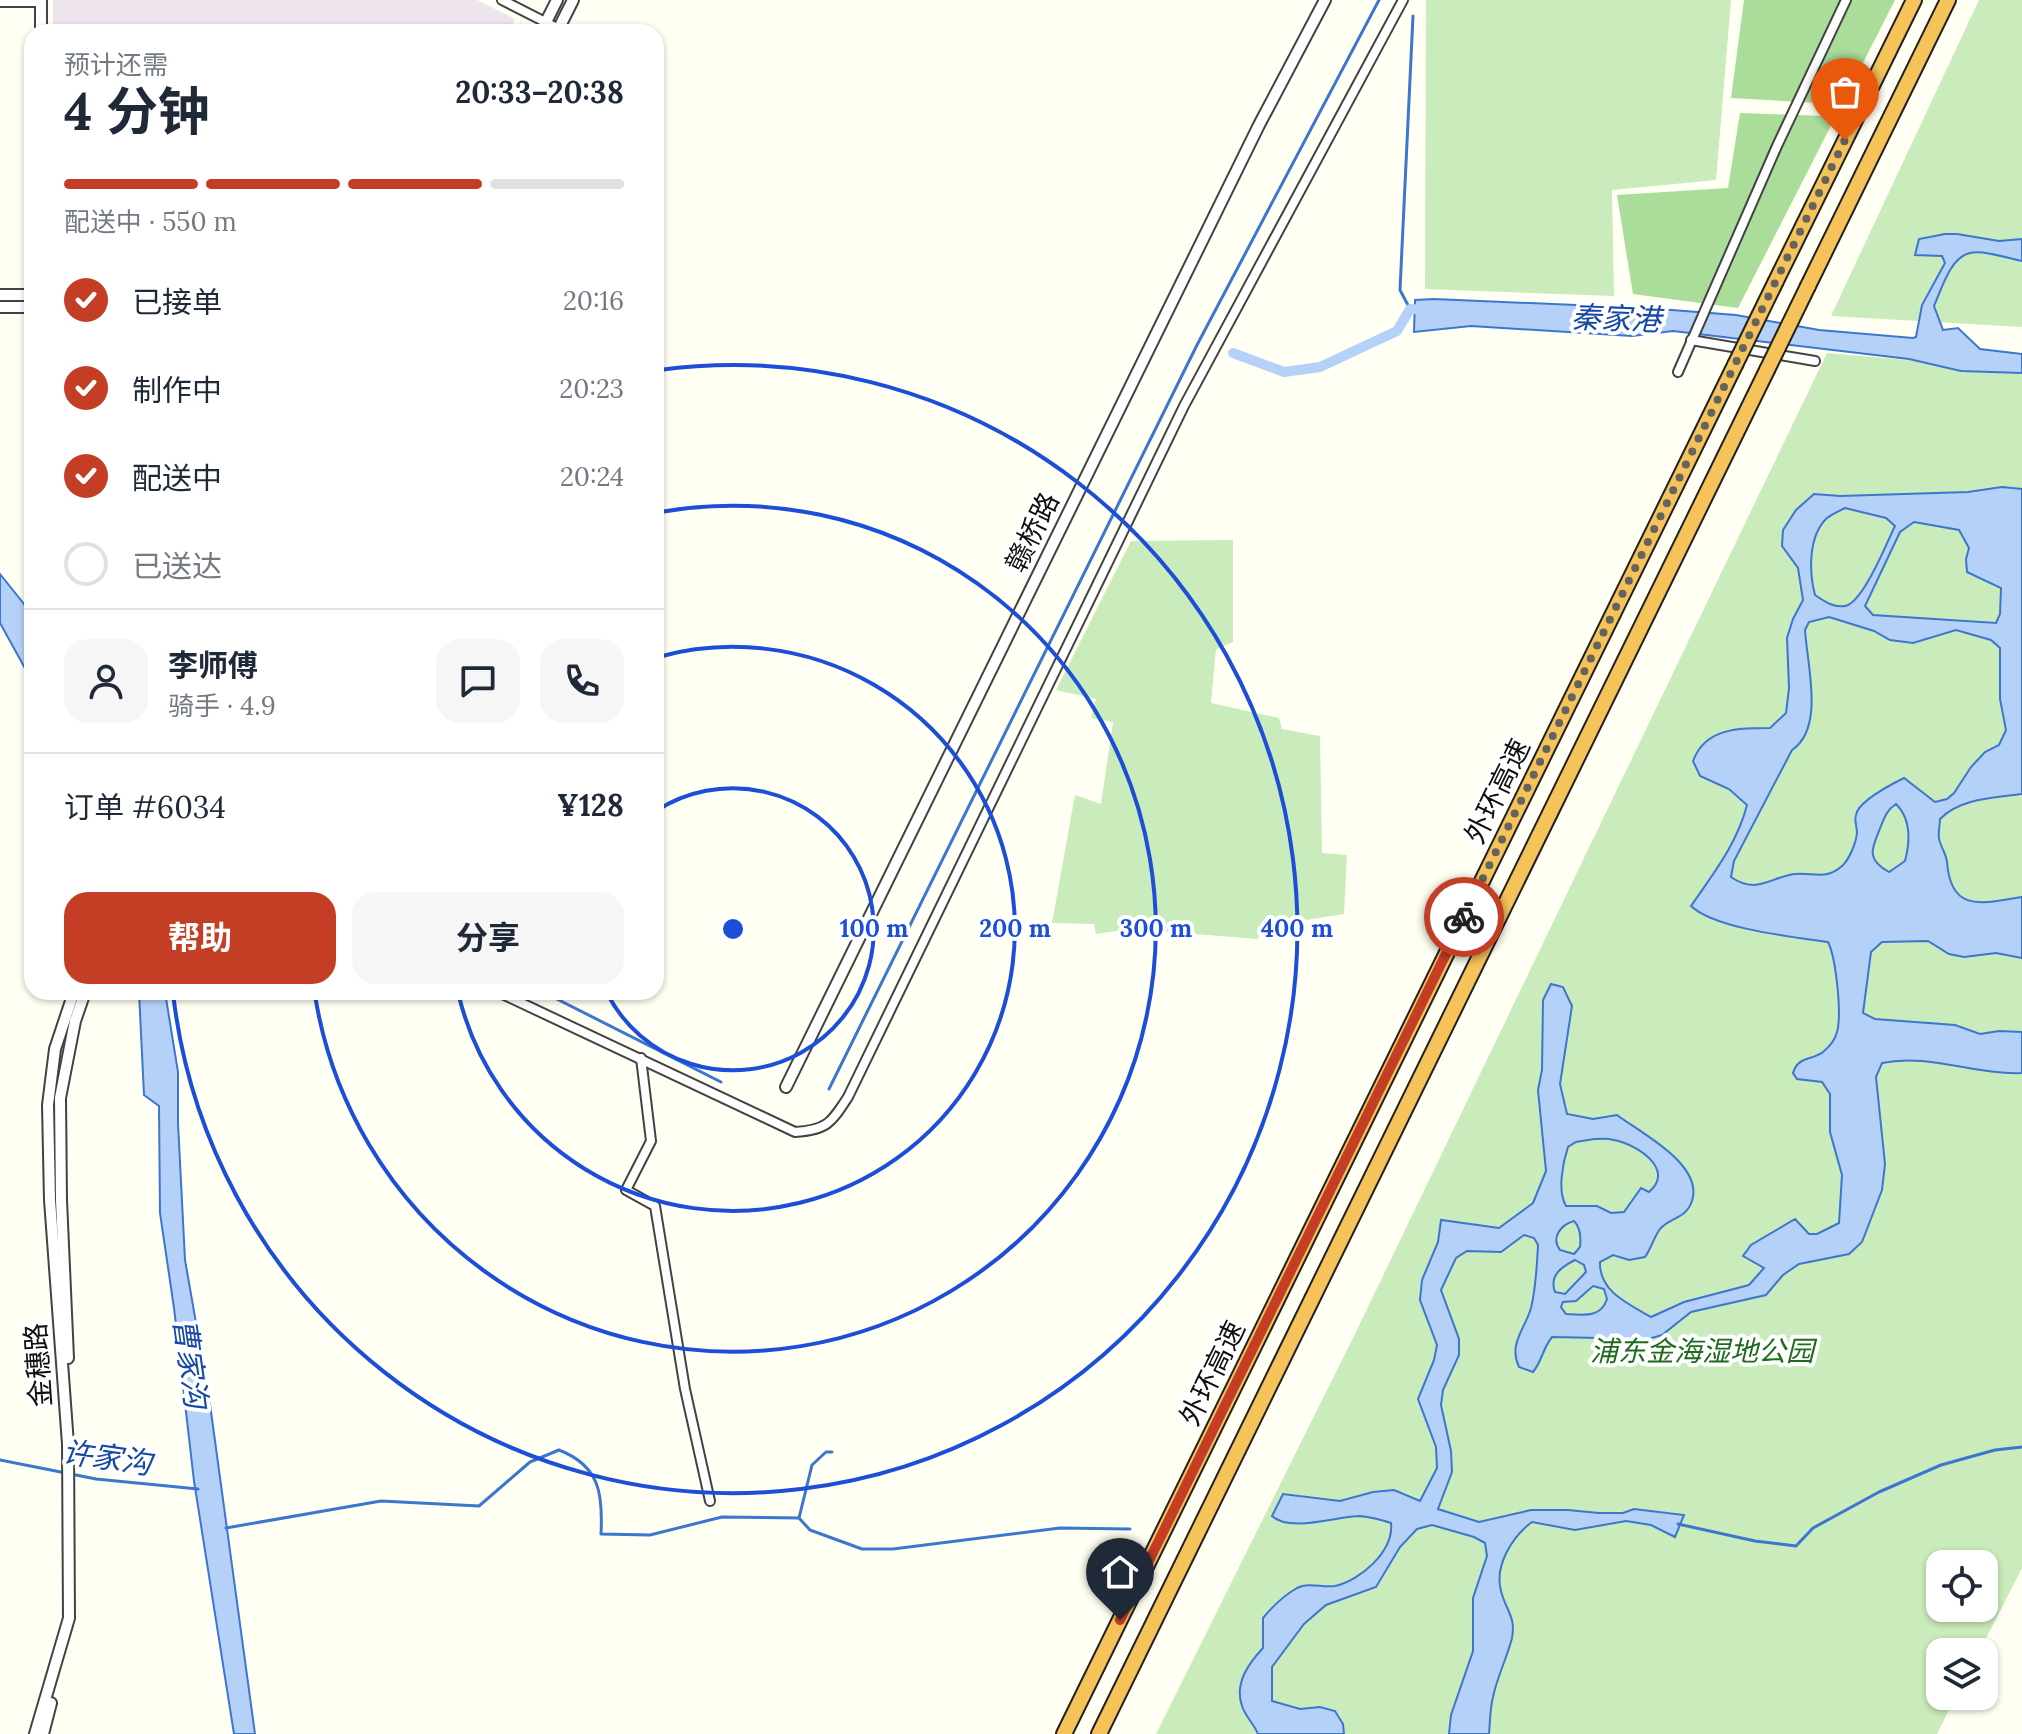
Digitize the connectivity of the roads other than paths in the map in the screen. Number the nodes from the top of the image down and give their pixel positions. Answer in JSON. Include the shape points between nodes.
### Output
{"nodes":[{"id":1,"x":502,"y":0,"type":"edge"},
{"id":2,"x":557,"y":0,"type":"edge"},
{"id":3,"x":573,"y":0,"type":"edge"},
{"id":4,"x":1325,"y":0,"type":"edge"},
{"id":5,"x":1403,"y":0,"type":"edge"},
{"id":6,"x":1846,"y":0,"type":"edge"},
{"id":7,"x":1914,"y":0,"type":"edge"},
{"id":8,"x":1948,"y":0,"type":"edge"},
{"id":9,"x":41,"y":1,"type":"edge"},
{"id":10,"x":0,"y":2,"type":"edge"},
{"id":11,"x":41,"y":24,"type":"edge"},
{"id":12,"x":538,"y":24,"type":"edge"},
{"id":13,"x":545,"y":24,"type":"edge"},
{"id":14,"x":561,"y":24,"type":"edge"},
{"id":15,"x":0,"y":295,"type":"edge"},
{"id":16,"x":24,"y":295,"type":"edge"},
{"id":17,"x":0,"y":307,"type":"edge"},
{"id":18,"x":24,"y":307,"type":"edge"},
{"id":19,"x":1692,"y":338,"type":"junction"},
{"id":20,"x":1815,"y":361,"type":"dead end"},
{"id":21,"x":1678,"y":372,"type":"dead end"},
{"id":22,"x":71,"y":1000,"type":"edge"},
{"id":23,"x":83,"y":1000,"type":"edge"},
{"id":24,"x":515,"y":1000,"type":"edge"},
{"id":25,"x":641,"y":1058,"type":"junction"},
{"id":26,"x":786,"y":1087,"type":"dead end"},
{"id":27,"x":70,"y":1445,"type":"junction"},
{"id":28,"x":70,"y":1487,"type":"junction"},
{"id":29,"x":710,"y":1501,"type":"dead end"},
{"id":30,"x":35,"y":1734,"type":"edge"},
{"id":31,"x":43,"y":1734,"type":"edge"},
{"id":32,"x":1064,"y":1734,"type":"edge"},
{"id":33,"x":1099,"y":1734,"type":"edge"}],
"edges":[{"from":1,"to":12,"type":"street"},
{"from":2,"to":13,"type":"street"},
{"from":3,"to":14,"type":"street"},
{"from":4,"to":26,"type":"street","name":"赣桥路"},
{"from":5,"to":25,"type":"street","via":[[1184,406],[832,1121],[819,1131],[795,1132]]},
{"from":6,"to":19,"type":"street"},
{"from":7,"to":32,"type":"highway","name":"外环高速","bridge":true},
{"from":8,"to":33,"type":"highway","name":"外环高速","bridge":true},
{"from":9,"to":10,"type":"street"},
{"from":9,"to":11,"type":"street"},
{"from":15,"to":16,"type":"street"},
{"from":17,"to":18,"type":"street"},
{"from":19,"to":20,"type":"street"},
{"from":19,"to":21,"type":"street"},
{"from":22,"to":27,"type":"street","name":"金穗路","via":[[55,1049],[48,1105],[50,1200]]},
{"from":23,"to":27,"type":"street","name":"金穗路","via":[[60,1098]]},
{"from":24,"to":25,"type":"street"},
{"from":25,"to":29,"type":"street","via":[[651,1141],[626,1190],[655,1206],[685,1389]]},
{"from":27,"to":28,"type":"street","name":"金穗路"},
{"from":28,"to":30,"type":"street","name":"金穗路","via":[[69,1618]]},
{"from":28,"to":31,"type":"street","name":"金穗路","via":[[75,1618]]}]}
